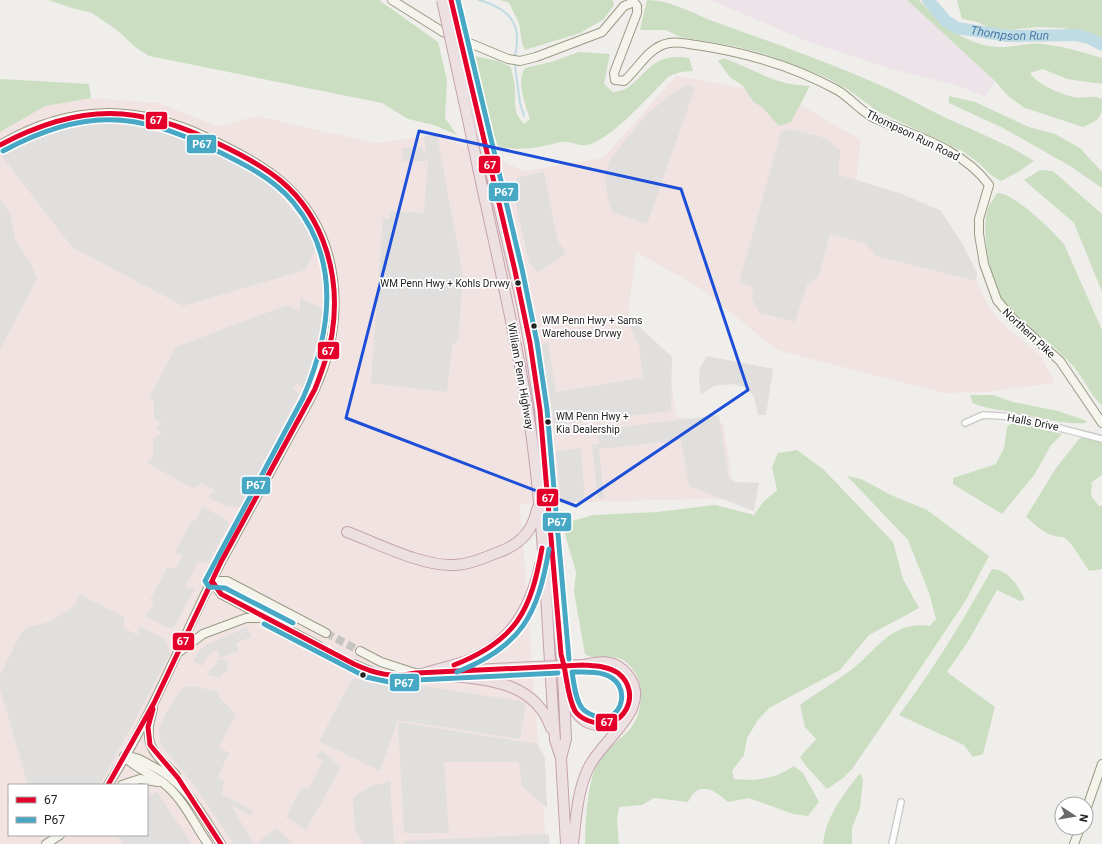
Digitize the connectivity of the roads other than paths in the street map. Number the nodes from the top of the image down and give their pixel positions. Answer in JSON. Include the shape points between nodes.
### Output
{"nodes":[{"id":1,"x":392,"y":0,"type":"edge"},
{"id":2,"x":442,"y":0,"type":"edge"},
{"id":3,"x":451,"y":0,"type":"edge"},
{"id":4,"x":475,"y":128,"type":"junction"},
{"id":5,"x":0,"y":145,"type":"edge"},
{"id":6,"x":989,"y":185,"type":"joint"},
{"id":7,"x":965,"y":423,"type":"dead end"},
{"id":8,"x":1102,"y":423,"type":"edge"},
{"id":9,"x":1102,"y":439,"type":"edge"},
{"id":10,"x":539,"y":499,"type":"junction"},
{"id":11,"x":347,"y":532,"type":"dead end"},
{"id":12,"x":543,"y":547,"type":"junction"},
{"id":13,"x":212,"y":580,"type":"junction"},
{"id":14,"x":267,"y":618,"type":"junction"},
{"id":15,"x":326,"y":633,"type":"tunnel mouth"},
{"id":16,"x":319,"y":646,"type":"tunnel mouth"},
{"id":17,"x":360,"y":651,"type":"tunnel mouth"},
{"id":18,"x":177,"y":654,"type":"junction"},
{"id":19,"x":561,"y":654,"type":"junction"},
{"id":20,"x":354,"y":664,"type":"tunnel mouth"},
{"id":21,"x":583,"y":665,"type":"junction"},
{"id":22,"x":428,"y":672,"type":"junction"},
{"id":23,"x":416,"y":673,"type":"junction"},
{"id":24,"x":158,"y":693,"type":"junction"},
{"id":25,"x":555,"y":740,"type":"junction"},
{"id":26,"x":124,"y":756,"type":"junction"},
{"id":27,"x":561,"y":758,"type":"junction"},
{"id":28,"x":1102,"y":764,"type":"edge"},
{"id":29,"x":109,"y":784,"type":"edge"},
{"id":30,"x":125,"y":784,"type":"edge"},
{"id":31,"x":168,"y":786,"type":"junction"},
{"id":32,"x":188,"y":792,"type":"junction"},
{"id":33,"x":1091,"y":796,"type":"edge"},
{"id":34,"x":901,"y":802,"type":"dead end"},
{"id":35,"x":58,"y":836,"type":"edge"},
{"id":36,"x":46,"y":844,"type":"edge"},
{"id":37,"x":208,"y":844,"type":"edge"},
{"id":38,"x":221,"y":844,"type":"edge"},
{"id":39,"x":566,"y":844,"type":"edge"},
{"id":40,"x":573,"y":844,"type":"edge"},
{"id":41,"x":892,"y":844,"type":"edge"}],
"edges":[{"from":1,"to":6,"type":"street","name":"Thompson Run Road","via":[[443,32],[508,60],[520,61],[602,32],[624,6],[634,2],[637,13],[614,72],[615,80],[618,82],[624,81],[652,51],[670,42],[734,52],[802,74],[827,85],[868,114],[961,158],[977,169]]},
{"from":2,"to":4,"type":"highway","name":"William Penn Highway","bridge":true},
{"from":3,"to":4,"type":"highway","name":"William Penn Highway","bridge":true},
{"from":4,"to":10,"type":"highway","name":"William Penn Highway","via":[[519,359]]},
{"from":4,"to":19,"type":"highway","name":"William Penn Highway","via":[[513,264],[534,372],[541,424]]},
{"from":5,"to":13,"type":"street","via":[[32,127],[79,115],[119,113],[160,119],[213,140],[270,173],[289,188],[304,205],[322,235],[329,254],[335,294],[332,329],[325,362],[309,401]]},
{"from":6,"to":8,"type":"street","name":"Northern Pike","via":[[979,219],[979,234],[984,264],[997,300],[1012,318],[1060,361]]},
{"from":7,"to":9,"type":"street","name":"Halls Drive","via":[[983,415],[1017,417]]},
{"from":10,"to":11,"type":"highway","via":[[533,523],[520,541],[506,550],[463,564],[424,561]]},
{"from":10,"to":12,"type":"highway","name":"William Penn Highway"},
{"from":12,"to":22,"type":"highway","via":[[533,592],[523,613],[509,632],[477,657]]},
{"from":12,"to":25,"type":"highway","name":"William Penn Highway"},
{"from":13,"to":14,"type":"street","via":[[221,594]]},
{"from":13,"to":15,"type":"street","via":[[227,581]]},
{"from":13,"to":18,"type":"street"},
{"from":14,"to":16,"type":"street"},
{"from":14,"to":18,"type":"street","via":[[246,618],[203,634]]},
{"from":17,"to":23,"type":"street","via":[[380,662]]},
{"from":18,"to":24,"type":"street"},
{"from":19,"to":21,"type":"highway","via":[[572,704],[577,714],[593,724],[614,722],[628,705],[626,683],[612,669]]},
{"from":19,"to":27,"type":"highway","name":"William Penn Highway","via":[[566,739]]},
{"from":20,"to":23,"type":"street","via":[[376,674],[392,677]]},
{"from":21,"to":22,"type":"highway","bridge":true},
{"from":21,"to":40,"type":"highway","via":[[602,661],[618,665],[632,680],[635,697],[629,716],[600,749],[588,769],[580,795]]},
{"from":22,"to":23,"type":"street"},
{"from":22,"to":25,"type":"highway","via":[[502,684],[520,690],[541,708],[549,721]]},
{"from":24,"to":26,"type":"street"},
{"from":24,"to":32,"type":"street","via":[[148,726],[150,745]]},
{"from":25,"to":27,"type":"highway","name":"William Penn Highway"},
{"from":26,"to":29,"type":"street"},
{"from":26,"to":31,"type":"street","via":[[130,763]]},
{"from":26,"to":32,"type":"street","via":[[133,756],[161,770]]},
{"from":27,"to":39,"type":"highway","name":"William Penn Highway"},
{"from":28,"to":33,"type":"street"},
{"from":30,"to":31,"type":"street","via":[[146,779]]},
{"from":31,"to":37,"type":"street"},
{"from":32,"to":38,"type":"street"},
{"from":34,"to":41,"type":"street"},
{"from":35,"to":36,"type":"street"}]}
